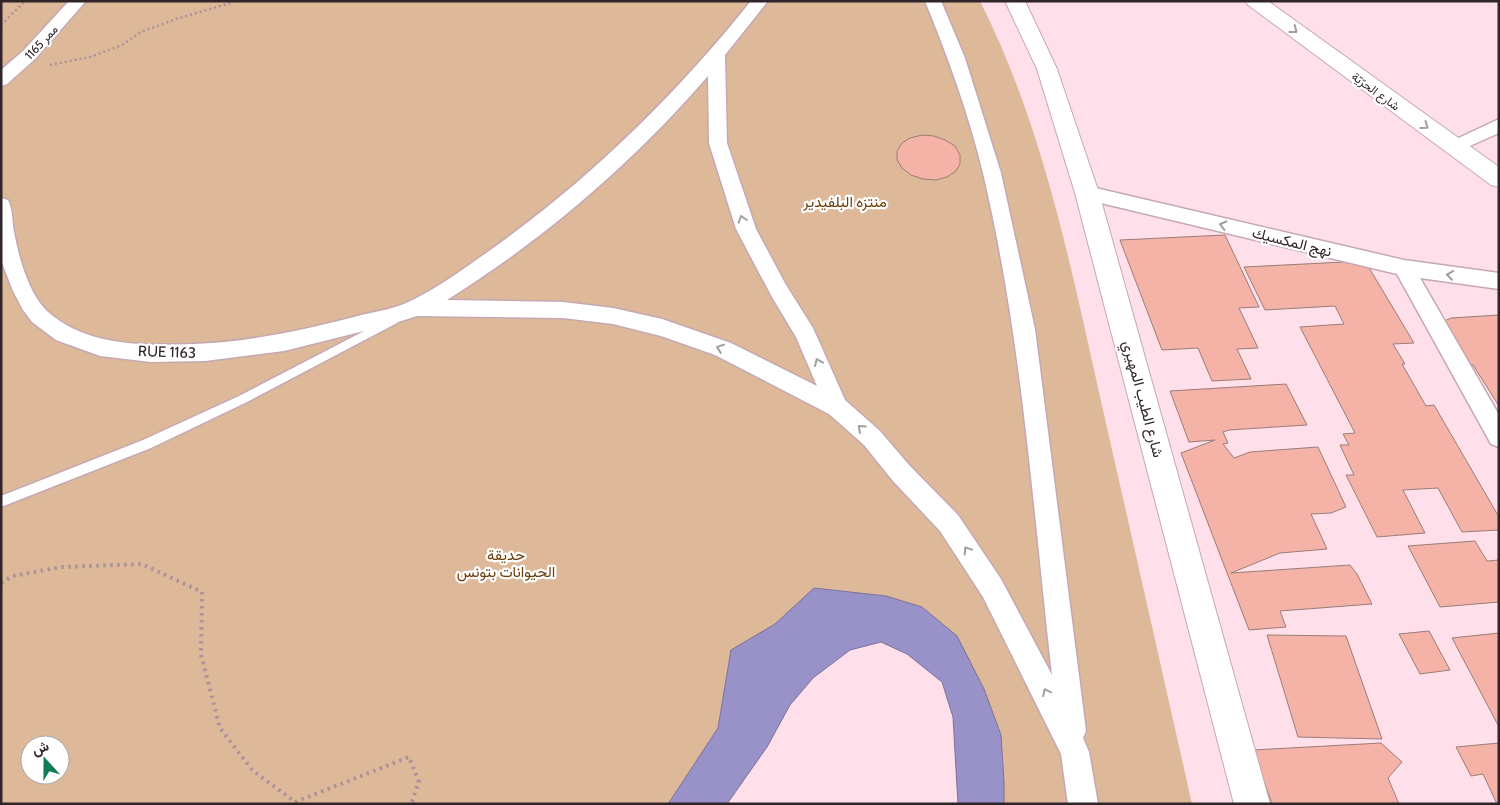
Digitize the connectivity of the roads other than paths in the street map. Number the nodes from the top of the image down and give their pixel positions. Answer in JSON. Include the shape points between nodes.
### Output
{"nodes":[{"id":1,"x":78,"y":1,"type":"edge"},
{"id":2,"x":760,"y":1,"type":"edge"},
{"id":3,"x":933,"y":1,"type":"edge"},
{"id":4,"x":1015,"y":1,"type":"edge"},
{"id":5,"x":1255,"y":1,"type":"edge"},
{"id":6,"x":718,"y":55,"type":"junction"},
{"id":7,"x":2,"y":84,"type":"edge"},
{"id":8,"x":1499,"y":125,"type":"edge"},
{"id":9,"x":1454,"y":147,"type":"junction"},
{"id":10,"x":1499,"y":179,"type":"edge"},
{"id":11,"x":1087,"y":193,"type":"junction"},
{"id":12,"x":1,"y":205,"type":"edge"},
{"id":13,"x":1404,"y":268,"type":"junction"},
{"id":14,"x":1499,"y":281,"type":"edge"},
{"id":15,"x":417,"y":308,"type":"junction"},
{"id":16,"x":837,"y":407,"type":"junction"},
{"id":17,"x":1499,"y":437,"type":"edge"},
{"id":18,"x":1,"y":502,"type":"edge"},
{"id":19,"x":1075,"y":752,"type":"junction"},
{"id":20,"x":1083,"y":804,"type":"edge"},
{"id":21,"x":1252,"y":804,"type":"edge"}],
"edges":[{"from":1,"to":7,"type":"street","name":"ممر 1165"},
{"from":2,"to":6,"type":"street"},
{"from":3,"to":19,"type":"street","via":[[956,58],[992,173],[1024,329]]},
{"from":4,"to":11,"type":"main road","name":"شارع الطيب المهيري","via":[[1047,69]]},
{"from":5,"to":9,"type":"main road","name":"شارع الحرّيّة","one_way":true},
{"from":6,"to":15,"type":"street","via":[[637,138],[538,226]]},
{"from":16,"to":6,"type":"street","one_way":true,"via":[[805,334],[746,229],[718,144]]},
{"from":8,"to":9,"type":"street"},
{"from":9,"to":10,"type":"main road","name":"شارع الحرّيّة"},
{"from":13,"to":11,"type":"street","name":"نهج المكسيك","one_way":true},
{"from":11,"to":21,"type":"main road","name":"شارع الطيب المهيري"},
{"from":12,"to":15,"type":"street","name":"RUE 1163","via":[[11,257],[24,292],[38,316],[68,338],[108,349],[190,354],[242,350],[326,333]]},
{"from":14,"to":13,"type":"street","name":"نهج المكسيك","one_way":true},
{"from":13,"to":17,"type":"street"},
{"from":16,"to":15,"type":"street","one_way":true,"via":[[723,349],[662,328],[613,316],[564,310]]},
{"from":15,"to":18,"type":"lane","via":[[242,399],[147,444]]},
{"from":19,"to":16,"type":"street","one_way":true,"via":[[992,588],[949,523],[872,438]]},
{"from":19,"to":20,"type":"street"}]}
